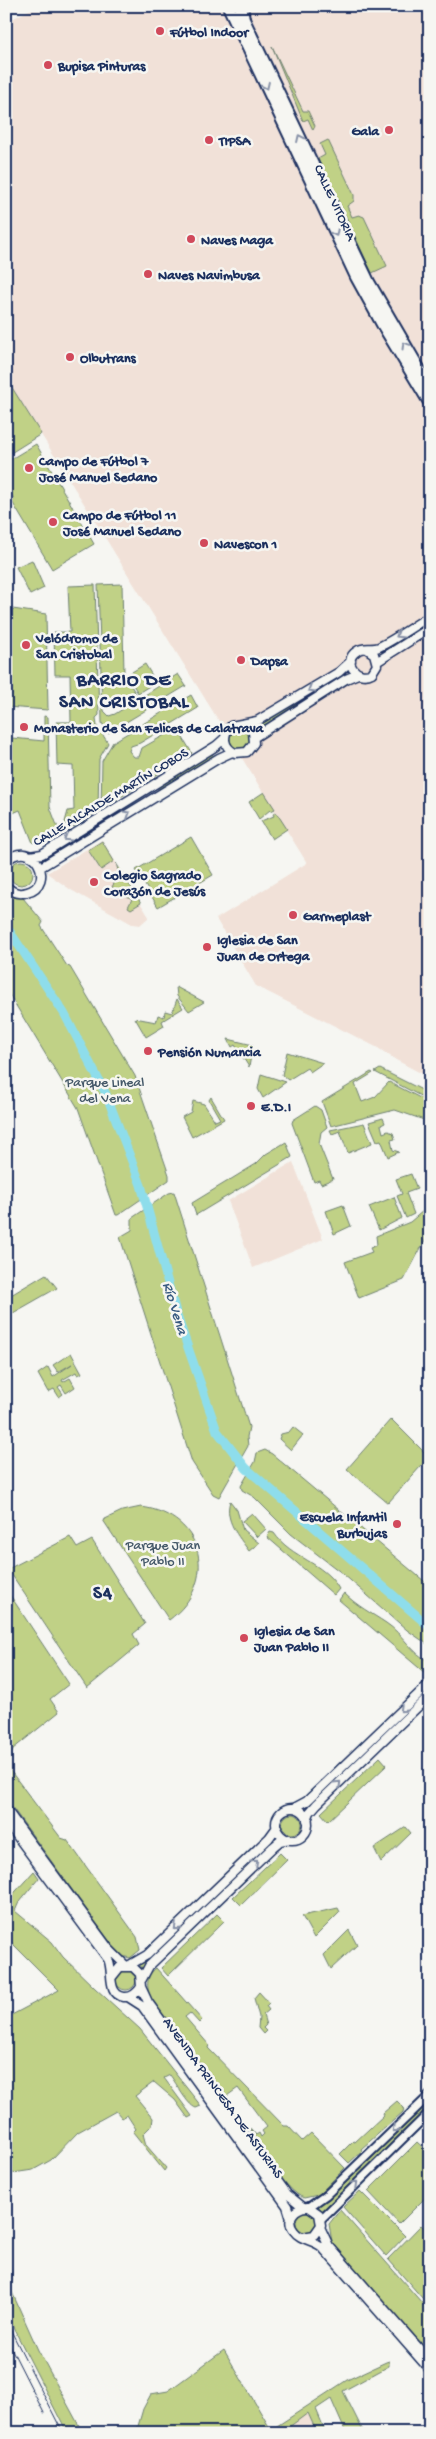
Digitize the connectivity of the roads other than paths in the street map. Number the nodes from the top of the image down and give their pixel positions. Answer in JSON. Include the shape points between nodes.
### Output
{"nodes":[{"id":1,"x":228,"y":6,"type":"edge"},
{"id":2,"x":240,"y":6,"type":"edge"},
{"id":3,"x":360,"y":263,"type":"junction"},
{"id":4,"x":356,"y":277,"type":"junction"},
{"id":5,"x":388,"y":317,"type":"junction"},
{"id":6,"x":430,"y":387,"type":"edge"},
{"id":7,"x":430,"y":404,"type":"edge"},
{"id":8,"x":430,"y":616,"type":"edge"},
{"id":9,"x":430,"y":628,"type":"edge"},
{"id":10,"x":368,"y":649,"type":"junction"},
{"id":11,"x":350,"y":661,"type":"junction"},
{"id":12,"x":378,"y":661,"type":"junction"},
{"id":13,"x":358,"y":674,"type":"junction"},
{"id":14,"x":244,"y":724,"type":"junction"},
{"id":15,"x":255,"y":737,"type":"junction"},
{"id":16,"x":225,"y":738,"type":"junction"},
{"id":17,"x":232,"y":752,"type":"junction"},
{"id":18,"x":30,"y":856,"type":"junction"},
{"id":19,"x":6,"y":861,"type":"edge"},
{"id":20,"x":41,"y":867,"type":"junction"},
{"id":21,"x":8,"y":889,"type":"edge"},
{"id":22,"x":430,"y":1683,"type":"edge"},
{"id":23,"x":430,"y":1695,"type":"edge"},
{"id":24,"x":294,"y":1808,"type":"junction"},
{"id":25,"x":6,"y":1809,"type":"edge"},
{"id":26,"x":307,"y":1820,"type":"junction"},
{"id":27,"x":6,"y":1821,"type":"edge"},
{"id":28,"x":276,"y":1827,"type":"junction"},
{"id":29,"x":288,"y":1839,"type":"junction"},
{"id":30,"x":127,"y":1966,"type":"junction"},
{"id":31,"x":112,"y":1977,"type":"junction"},
{"id":32,"x":141,"y":1983,"type":"junction"},
{"id":33,"x":128,"y":1997,"type":"junction"},
{"id":34,"x":430,"y":2095,"type":"edge"},
{"id":35,"x":430,"y":2112,"type":"edge"},
{"id":36,"x":306,"y":2207,"type":"junction"},
{"id":37,"x":291,"y":2219,"type":"junction"},
{"id":38,"x":320,"y":2223,"type":"junction"},
{"id":39,"x":303,"y":2237,"type":"junction"},
{"id":40,"x":430,"y":2361,"type":"edge"},
{"id":41,"x":430,"y":2370,"type":"edge"}],
"edges":[{"from":1,"to":4,"type":"highway","name":"CALLE VITORIA","one_way":true},
{"from":3,"to":2,"type":"highway","name":"CALLE VITORIA","one_way":true},
{"from":3,"to":4,"type":"highway"},
{"from":3,"to":5,"type":"highway","name":"CALLE VITORIA"},
{"from":4,"to":5,"type":"highway","via":[[363,280]]},
{"from":4,"to":7,"type":"highway","name":"CALLE VITORIA"},
{"from":6,"to":5,"type":"highway","name":"CALLE VITORIA","one_way":true},
{"from":8,"to":10,"type":"main road","one_way":true,"via":[[378,648]]},
{"from":9,"to":12,"type":"main road"},
{"from":10,"to":11,"type":"main road","via":[[358,650]]},
{"from":10,"to":12,"type":"main road"},
{"from":11,"to":13,"type":"main road"},
{"from":11,"to":14,"type":"main road","one_way":true,"via":[[339,672],[254,723]]},
{"from":12,"to":13,"type":"main road","via":[[372,673]]},
{"from":13,"to":15,"type":"main road"},
{"from":14,"to":15,"type":"main road","via":[[252,729]]},
{"from":14,"to":16,"type":"main road","via":[[231,726]]},
{"from":15,"to":17,"type":"main road","via":[[247,752]]},
{"from":16,"to":17,"type":"main road"},
{"from":16,"to":18,"type":"main road","name":"CALLE ALCALDE MARTÍN COBOS","one_way":true,"via":[[42,854]]},
{"from":20,"to":17,"type":"main road","name":"CALLE ALCALDE MARTÍN COBOS","one_way":true},
{"from":18,"to":19,"type":"main road","name":"CALLE ALCALDE MARTÍN COBOS","via":[[19,854]]},
{"from":18,"to":20,"type":"main road"},
{"from":20,"to":21,"type":"main road","via":[[36,887],[24,893]]},
{"from":22,"to":24,"type":"main road","one_way":true,"via":[[307,1801]]},
{"from":26,"to":23,"type":"main road","one_way":true,"via":[[317,1804]]},
{"from":24,"to":26,"type":"main road"},
{"from":24,"to":28,"type":"main road","via":[[280,1814]]},
{"from":25,"to":30,"type":"main road","via":[[109,1949]]},
{"from":26,"to":29,"type":"main road","via":[[307,1829],[302,1835]]},
{"from":27,"to":31,"type":"main road","via":[[108,1959]]},
{"from":28,"to":29,"type":"main road"},
{"from":28,"to":30,"type":"main road","one_way":true,"via":[[269,1838],[152,1950]]},
{"from":32,"to":29,"type":"main road","one_way":true,"via":[[149,1966],[273,1847]]},
{"from":30,"to":31,"type":"main road","via":[[117,1969]]},
{"from":30,"to":32,"type":"main road","via":[[137,1970]]},
{"from":31,"to":33,"type":"main road","via":[[111,1985],[116,1992]]},
{"from":32,"to":33,"type":"main road"},
{"from":32,"to":36,"type":"main road","name":"AVENIDA PRINCESA DE ASTURIAS","via":[[148,2002],[287,2194]]},
{"from":33,"to":37,"type":"main road","name":"AVENIDA PRINCESA DE ASTURIAS","via":[[142,2006],[223,2116],[287,2206]]},
{"from":34,"to":36,"type":"street","one_way":true,"via":[[322,2199]]},
{"from":38,"to":35,"type":"street","one_way":true},
{"from":36,"to":37,"type":"main road","via":[[295,2211]]},
{"from":36,"to":38,"type":"main road","via":[[317,2211]]},
{"from":37,"to":39,"type":"main road","via":[[293,2230]]},
{"from":38,"to":39,"type":"main road","via":[[314,2235]]},
{"from":38,"to":40,"type":"main road","via":[[329,2246]]},
{"from":39,"to":41,"type":"main road","via":[[322,2247]]}]}
